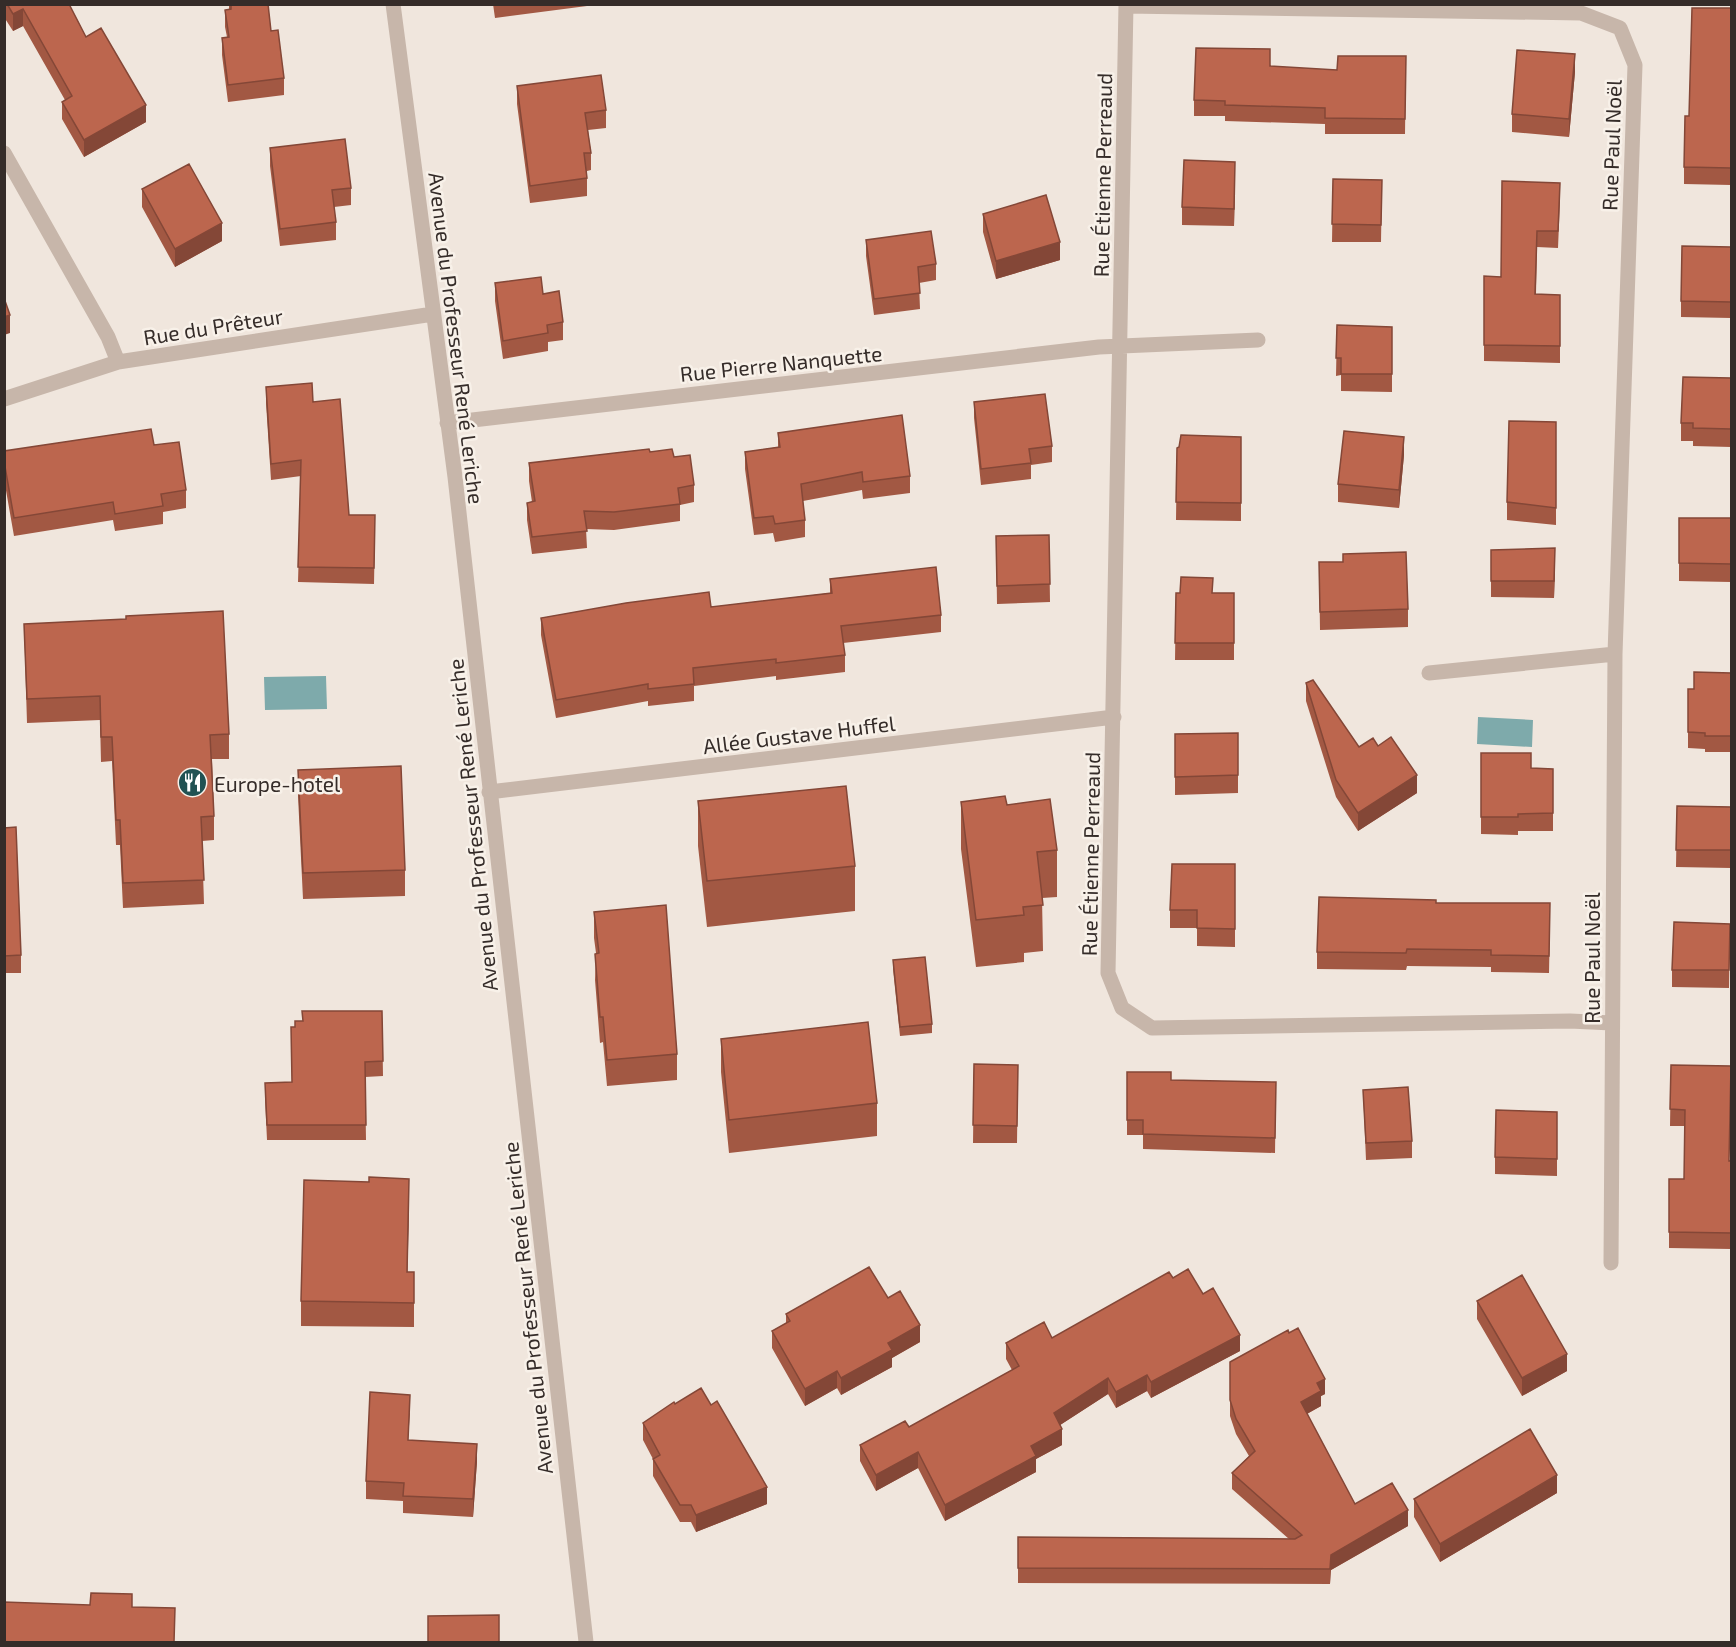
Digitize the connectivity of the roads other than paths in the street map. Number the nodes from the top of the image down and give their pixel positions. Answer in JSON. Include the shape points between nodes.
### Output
{"nodes":[{"id":1,"x":393,"y":4,"type":"edge"},
{"id":2,"x":1126,"y":5,"type":"edge"},
{"id":3,"x":4,"y":153,"type":"edge"},
{"id":4,"x":433,"y":314,"type":"junction"},
{"id":5,"x":1258,"y":340,"type":"dead end"},
{"id":6,"x":1120,"y":346,"type":"junction"},
{"id":7,"x":118,"y":362,"type":"junction"},
{"id":8,"x":4,"y":399,"type":"edge"},
{"id":9,"x":447,"y":423,"type":"junction"},
{"id":10,"x":1615,"y":654,"type":"junction"},
{"id":11,"x":1429,"y":673,"type":"dead end"},
{"id":12,"x":1114,"y":717,"type":"junction"},
{"id":13,"x":489,"y":792,"type":"junction"},
{"id":14,"x":1612,"y":1023,"type":"junction"},
{"id":15,"x":1611,"y":1263,"type":"dead end"},
{"id":16,"x":586,"y":1642,"type":"edge"}],
"edges":[{"from":1,"to":4,"type":"street","name":"Avenue du Professeur René Leriche"},
{"from":2,"to":6,"type":"street","name":"Rue Étienne Perreaud"},
{"from":2,"to":10,"type":"street","name":"Rue Paul Noël","via":[[1581,14],[1620,28],[1635,65]]},
{"from":3,"to":7,"type":"street","via":[[108,337]]},
{"from":4,"to":7,"type":"street","name":"Rue du Prêteur"},
{"from":4,"to":9,"type":"street","name":"Avenue du Professeur René Leriche"},
{"from":5,"to":6,"type":"street"},
{"from":6,"to":9,"type":"street","name":"Rue Pierre Nanquette"},
{"from":6,"to":12,"type":"street","name":"Rue Étienne Perreaud"},
{"from":7,"to":8,"type":"street","name":"Rue du Prêteur"},
{"from":9,"to":13,"type":"street","name":"Avenue du Professeur René Leriche"},
{"from":10,"to":11,"type":"street"},
{"from":10,"to":14,"type":"street","name":"Rue Paul Noël"},
{"from":12,"to":13,"type":"street","name":"Allée Gustave Huffel"},
{"from":12,"to":14,"type":"street","name":"Rue Étienne Perreaud","via":[[1108,973],[1122,1008],[1152,1028]]},
{"from":13,"to":16,"type":"street","name":"Avenue du Professeur René Leriche"},
{"from":14,"to":15,"type":"street","name":"Rue Paul Noël"}]}
